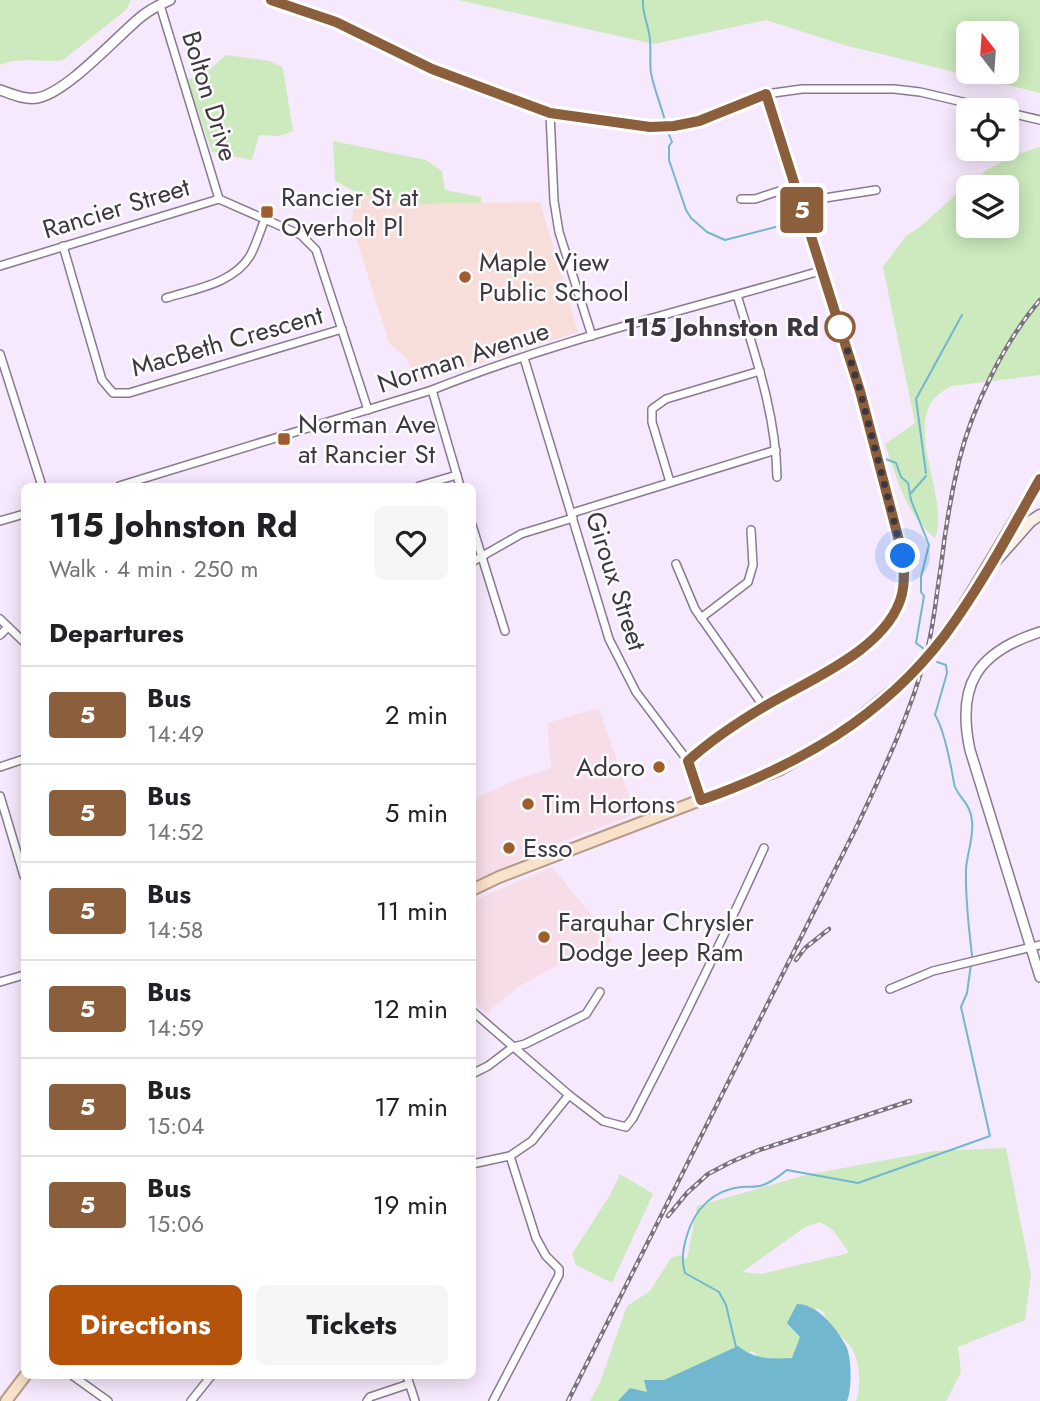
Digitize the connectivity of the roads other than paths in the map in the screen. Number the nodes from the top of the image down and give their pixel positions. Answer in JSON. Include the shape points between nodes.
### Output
{"nodes":[{"id":1,"x":170,"y":0,"type":"edge"},
{"id":2,"x":271,"y":0,"type":"edge"},
{"id":3,"x":160,"y":5,"type":"junction"},
{"id":4,"x":0,"y":90,"type":"edge"},
{"id":5,"x":766,"y":94,"type":"junction"},
{"id":6,"x":956,"y":100,"type":"edge"},
{"id":7,"x":550,"y":113,"type":"junction"},
{"id":8,"x":1019,"y":116,"type":"edge"},
{"id":9,"x":1040,"y":120,"type":"edge"},
{"id":10,"x":794,"y":186,"type":"junction"},
{"id":11,"x":876,"y":190,"type":"dead end"},
{"id":12,"x":741,"y":199,"type":"dead end"},
{"id":13,"x":219,"y":200,"type":"junction"},
{"id":14,"x":799,"y":202,"type":"junction"},
{"id":15,"x":265,"y":219,"type":"junction"},
{"id":16,"x":63,"y":246,"type":"junction"},
{"id":17,"x":0,"y":266,"type":"edge"},
{"id":18,"x":820,"y":271,"type":"junction"},
{"id":19,"x":737,"y":295,"type":"junction"},
{"id":20,"x":166,"y":298,"type":"dead end"},
{"id":21,"x":342,"y":329,"type":"junction"},
{"id":22,"x":592,"y":336,"type":"junction"},
{"id":23,"x":0,"y":354,"type":"edge"},
{"id":24,"x":524,"y":358,"type":"junction"},
{"id":25,"x":760,"y":371,"type":"junction"},
{"id":26,"x":432,"y":390,"type":"junction"},
{"id":27,"x":368,"y":410,"type":"junction"},
{"id":28,"x":776,"y":450,"type":"junction"},
{"id":29,"x":457,"y":475,"type":"junction"},
{"id":30,"x":777,"y":477,"type":"dead end"},
{"id":31,"x":1040,"y":480,"type":"edge"},
{"id":32,"x":670,"y":482,"type":"junction"},
{"id":33,"x":41,"y":483,"type":"edge"},
{"id":34,"x":149,"y":483,"type":"edge"},
{"id":35,"x":429,"y":483,"type":"edge"},
{"id":36,"x":459,"y":483,"type":"edge"},
{"id":37,"x":1037,"y":493,"type":"edge"},
{"id":38,"x":21,"y":515,"type":"edge"},
{"id":39,"x":573,"y":515,"type":"junction"},
{"id":40,"x":1040,"y":516,"type":"edge"},
{"id":41,"x":0,"y":522,"type":"edge"},
{"id":42,"x":751,"y":530,"type":"dead end"},
{"id":43,"x":476,"y":538,"type":"edge"},
{"id":44,"x":482,"y":557,"type":"junction"},
{"id":45,"x":476,"y":560,"type":"edge"},
{"id":46,"x":676,"y":564,"type":"dead end"},
{"id":47,"x":986,"y":572,"type":"junction"},
{"id":48,"x":701,"y":618,"type":"junction"},
{"id":49,"x":0,"y":619,"type":"edge"},
{"id":50,"x":8,"y":627,"type":"junction"},
{"id":51,"x":505,"y":631,"type":"dead end"},
{"id":52,"x":1040,"y":632,"type":"edge"},
{"id":53,"x":0,"y":635,"type":"edge"},
{"id":54,"x":21,"y":639,"type":"edge"},
{"id":55,"x":764,"y":707,"type":"junction"},
{"id":56,"x":21,"y":760,"type":"edge"},
{"id":57,"x":688,"y":761,"type":"junction"},
{"id":58,"x":0,"y":767,"type":"edge"},
{"id":59,"x":0,"y":796,"type":"edge"},
{"id":60,"x":701,"y":800,"type":"junction"},
{"id":61,"x":764,"y":848,"type":"dead end"},
{"id":62,"x":21,"y":866,"type":"edge"},
{"id":63,"x":476,"y":888,"type":"edge"},
{"id":64,"x":1035,"y":946,"type":"edge"},
{"id":65,"x":21,"y":976,"type":"edge"},
{"id":66,"x":1040,"y":977,"type":"edge"},
{"id":67,"x":0,"y":982,"type":"edge"},
{"id":68,"x":890,"y":989,"type":"dead end"},
{"id":69,"x":600,"y":992,"type":"dead end"},
{"id":70,"x":476,"y":1015,"type":"edge"},
{"id":71,"x":513,"y":1048,"type":"junction"},
{"id":72,"x":476,"y":1072,"type":"edge"},
{"id":73,"x":569,"y":1095,"type":"junction"},
{"id":74,"x":510,"y":1156,"type":"junction"},
{"id":75,"x":476,"y":1163,"type":"edge"},
{"id":76,"x":23,"y":1379,"type":"edge"},
{"id":77,"x":77,"y":1379,"type":"edge"},
{"id":78,"x":209,"y":1379,"type":"edge"},
{"id":79,"x":408,"y":1379,"type":"edge"},
{"id":80,"x":409,"y":1384,"type":"junction"},
{"id":81,"x":6,"y":1401,"type":"edge"},
{"id":82,"x":108,"y":1401,"type":"edge"},
{"id":83,"x":191,"y":1401,"type":"edge"},
{"id":84,"x":367,"y":1401,"type":"edge"},
{"id":85,"x":415,"y":1401,"type":"edge"},
{"id":86,"x":494,"y":1401,"type":"edge"}],
"edges":[{"from":1,"to":3,"type":"street"},
{"from":2,"to":7,"type":"street","via":[[336,22],[432,69]]},
{"from":3,"to":4,"type":"street","via":[[50,94],[22,98]]},
{"from":3,"to":13,"type":"street","name":"Bolton Drive"},
{"from":5,"to":6,"type":"street","via":[[802,89],[894,89]]},
{"from":5,"to":7,"type":"street","via":[[674,126]]},
{"from":5,"to":10,"type":"street"},
{"from":7,"to":22,"type":"street","via":[[559,232]]},
{"from":8,"to":9,"type":"street"},
{"from":10,"to":12,"type":"street"},
{"from":10,"to":14,"type":"street"},
{"from":11,"to":14,"type":"street"},
{"from":13,"to":15,"type":"street","name":"Rancier Street"},
{"from":13,"to":16,"type":"street","name":"Rancier Street"},
{"from":14,"to":18,"type":"street"},
{"from":15,"to":20,"type":"street","via":[[250,256],[238,270],[222,280]]},
{"from":15,"to":21,"type":"street","name":"Rancier Street","via":[[301,235],[316,250]]},
{"from":16,"to":17,"type":"street","name":"Rancier Street"},
{"from":16,"to":21,"type":"street","name":"MacBeth Crescent","via":[[102,380],[113,393],[129,393]]},
{"from":18,"to":19,"type":"street","name":"Norman Avenue"},
{"from":18,"to":55,"type":"street","via":[[860,391],[905,577],[894,612],[871,641],[841,664]]},
{"from":19,"to":22,"type":"street","name":"Norman Avenue"},
{"from":19,"to":25,"type":"street"},
{"from":21,"to":27,"type":"street","name":"Rancier Street"},
{"from":22,"to":24,"type":"street","name":"Norman Avenue"},
{"from":23,"to":33,"type":"street"},
{"from":24,"to":26,"type":"street","name":"Norman Avenue"},
{"from":24,"to":39,"type":"street","name":"Giroux Street"},
{"from":25,"to":28,"type":"street"},
{"from":25,"to":32,"type":"street","via":[[666,399],[652,408]]},
{"from":26,"to":27,"type":"street","name":"Norman Avenue"},
{"from":26,"to":29,"type":"street"},
{"from":27,"to":34,"type":"street","name":"Norman Avenue"},
{"from":28,"to":30,"type":"street"},
{"from":28,"to":32,"type":"street"},
{"from":29,"to":35,"type":"street"},
{"from":29,"to":36,"type":"street"},
{"from":31,"to":37,"type":"main road"},
{"from":32,"to":39,"type":"street"},
{"from":37,"to":47,"type":"main road"},
{"from":38,"to":41,"type":"street"},
{"from":39,"to":44,"type":"street","via":[[521,534]]},
{"from":39,"to":57,"type":"street","name":"Giroux Street","via":[[620,664]]},
{"from":40,"to":47,"type":"main road"},
{"from":42,"to":48,"type":"street","via":[[754,565],[748,582]]},
{"from":43,"to":44,"type":"street"},
{"from":44,"to":45,"type":"street"},
{"from":44,"to":51,"type":"street"},
{"from":46,"to":48,"type":"street"},
{"from":47,"to":60,"type":"main road","bridge":true,"via":[[929,655],[863,717],[779,770]]},
{"from":48,"to":55,"type":"street"},
{"from":49,"to":50,"type":"street"},
{"from":50,"to":53,"type":"street"},
{"from":50,"to":54,"type":"street"},
{"from":52,"to":64,"type":"street","via":[[1004,646],[982,664],[965,704],[970,750]]},
{"from":55,"to":57,"type":"street"},
{"from":56,"to":58,"type":"street"},
{"from":57,"to":60,"type":"street","name":"Giroux Street"},
{"from":59,"to":62,"type":"street"},
{"from":60,"to":63,"type":"main road"},
{"from":61,"to":73,"type":"street","via":[[628,1126],[604,1121]]},
{"from":64,"to":66,"type":"street"},
{"from":64,"to":68,"type":"street","via":[[933,971]]},
{"from":65,"to":67,"type":"street"},
{"from":69,"to":71,"type":"street","via":[[586,1014]]},
{"from":70,"to":71,"type":"street"},
{"from":71,"to":72,"type":"street"},
{"from":71,"to":73,"type":"street"},
{"from":73,"to":74,"type":"street","via":[[532,1141]]},
{"from":74,"to":75,"type":"street"},
{"from":74,"to":86,"type":"street","via":[[536,1238],[559,1275]]},
{"from":76,"to":81,"type":"main road"},
{"from":77,"to":82,"type":"street"},
{"from":78,"to":83,"type":"street"},
{"from":79,"to":80,"type":"street"},
{"from":80,"to":84,"type":"street"},
{"from":80,"to":85,"type":"street"}]}
